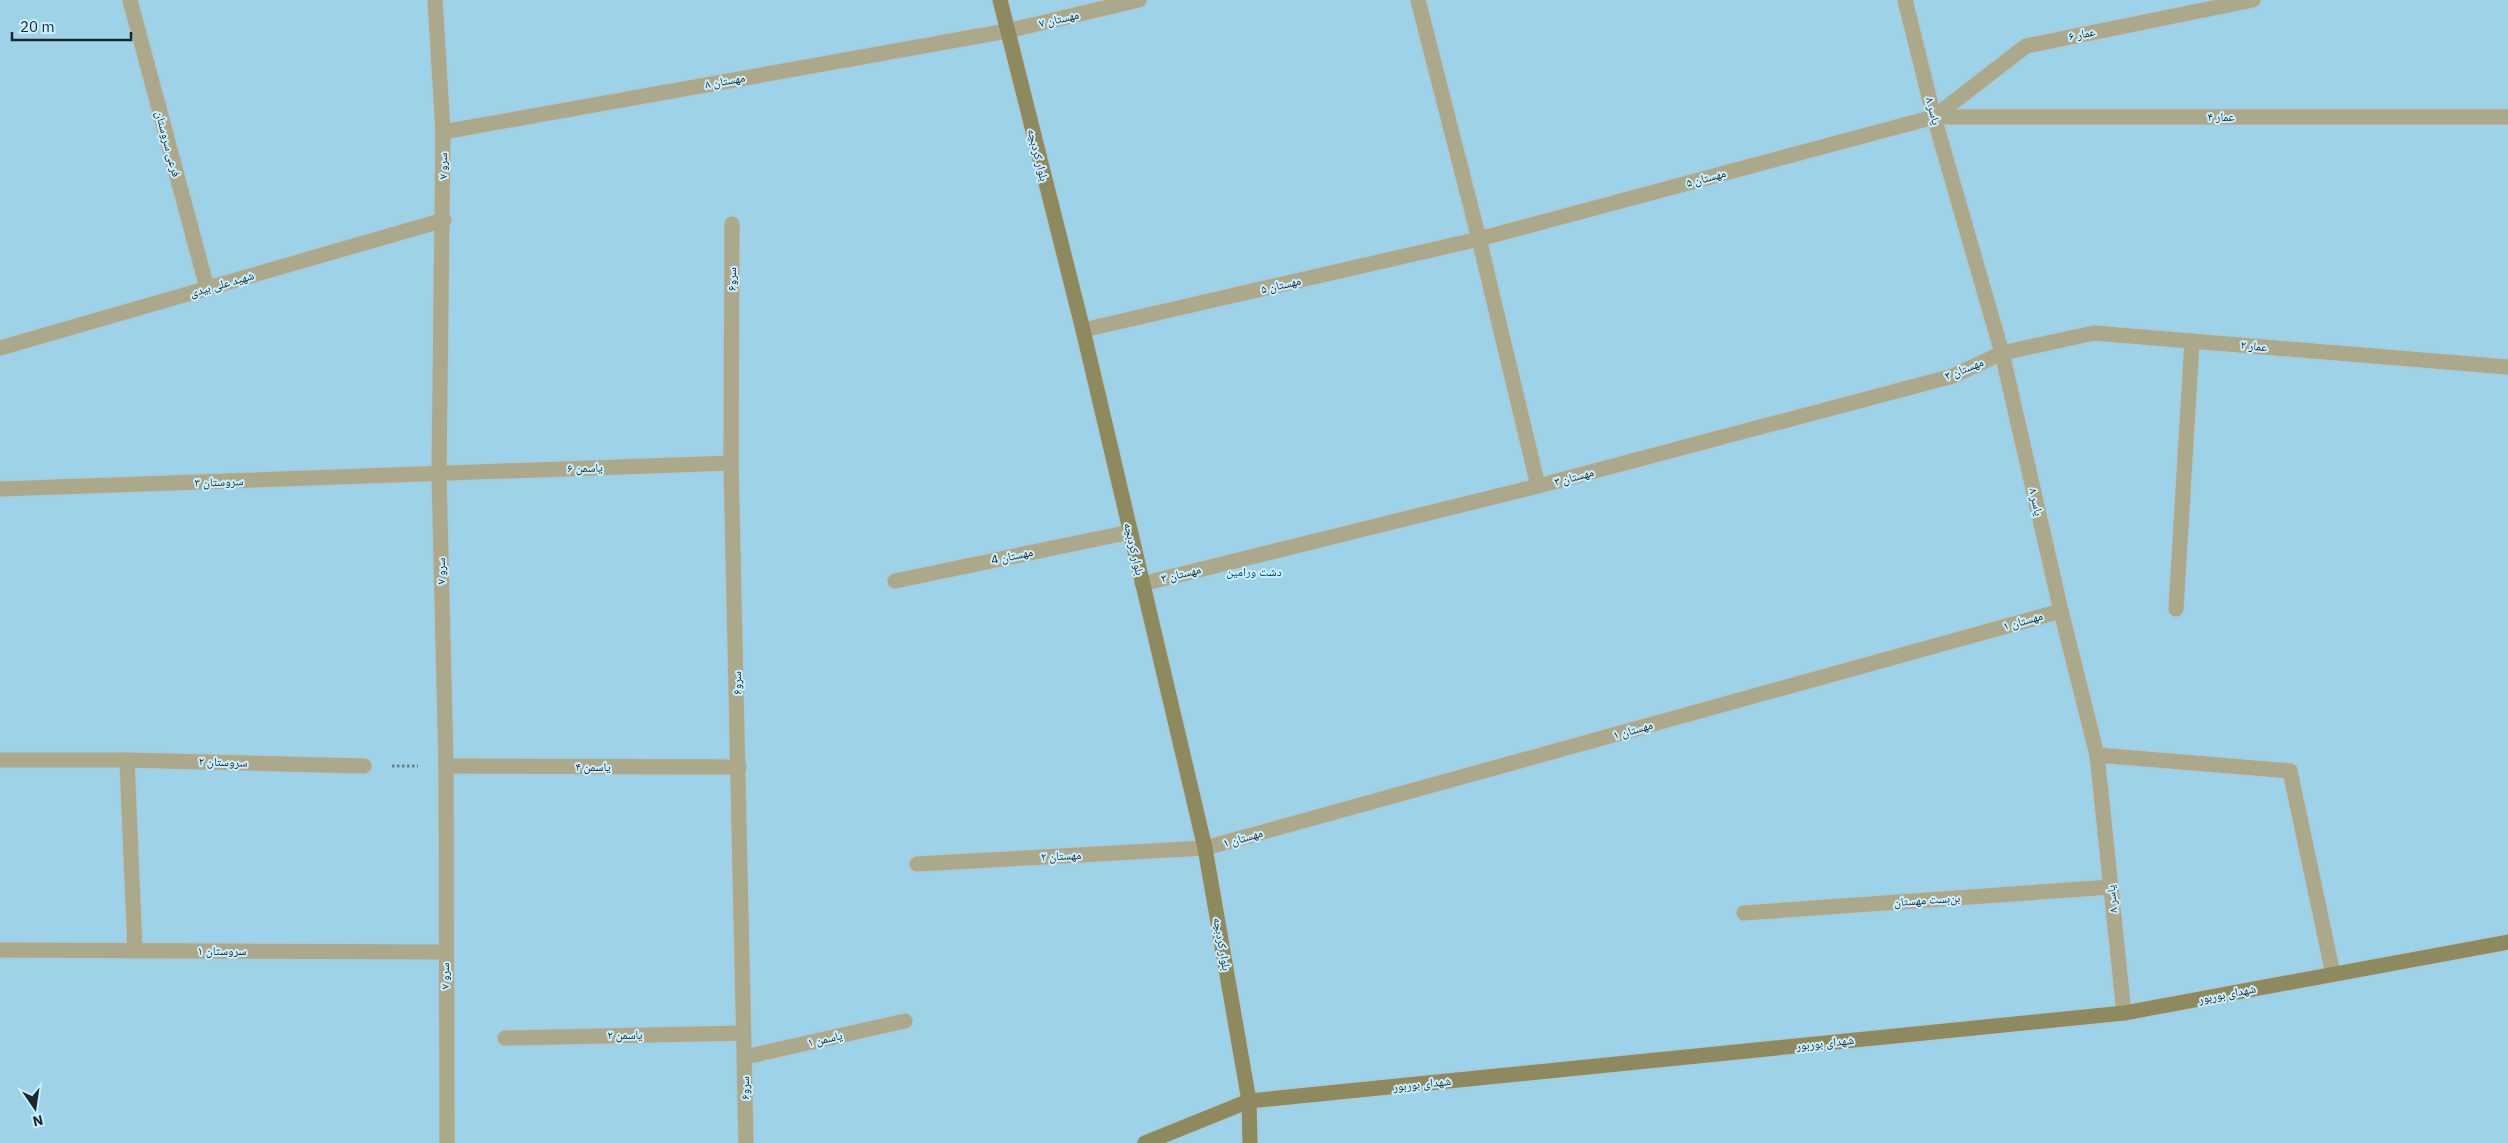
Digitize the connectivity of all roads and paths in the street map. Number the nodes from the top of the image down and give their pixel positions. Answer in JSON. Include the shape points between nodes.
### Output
{"nodes":[{"id":1,"x":130,"y":0,"type":"edge"},
{"id":2,"x":436,"y":0,"type":"edge"},
{"id":3,"x":1000,"y":0,"type":"edge"},
{"id":4,"x":1139,"y":0,"type":"edge"},
{"id":5,"x":1418,"y":0,"type":"edge"},
{"id":6,"x":1905,"y":0,"type":"edge"},
{"id":7,"x":2253,"y":0,"type":"edge"},
{"id":8,"x":1007,"y":31,"type":"junction"},
{"id":9,"x":2508,"y":117,"type":"edge"},
{"id":10,"x":1934,"y":118,"type":"junction"},
{"id":11,"x":443,"y":132,"type":"junction"},
{"id":12,"x":444,"y":220,"type":"junction"},
{"id":13,"x":732,"y":224,"type":"dead end"},
{"id":14,"x":1478,"y":239,"type":"junction"},
{"id":15,"x":207,"y":288,"type":"junction"},
{"id":16,"x":1082,"y":330,"type":"junction"},
{"id":17,"x":2192,"y":341,"type":"junction"},
{"id":18,"x":0,"y":348,"type":"edge"},
{"id":19,"x":2002,"y":353,"type":"junction"},
{"id":20,"x":2508,"y":367,"type":"edge"},
{"id":21,"x":732,"y":463,"type":"junction"},
{"id":22,"x":439,"y":474,"type":"junction"},
{"id":23,"x":1538,"y":486,"type":"junction"},
{"id":24,"x":0,"y":489,"type":"edge"},
{"id":25,"x":1130,"y":532,"type":"junction"},
{"id":26,"x":895,"y":581,"type":"dead end"},
{"id":27,"x":1142,"y":584,"type":"junction"},
{"id":28,"x":2176,"y":609,"type":"dead end"},
{"id":29,"x":2061,"y":611,"type":"junction"},
{"id":30,"x":2097,"y":755,"type":"junction"},
{"id":31,"x":0,"y":760,"type":"edge"},
{"id":32,"x":127,"y":760,"type":"junction"},
{"id":33,"x":364,"y":766,"type":"joint"},
{"id":34,"x":446,"y":766,"type":"junction"},
{"id":35,"x":739,"y":767,"type":"junction"},
{"id":36,"x":1206,"y":848,"type":"junction"},
{"id":37,"x":917,"y":864,"type":"dead end"},
{"id":38,"x":2111,"y":888,"type":"junction"},
{"id":39,"x":1744,"y":913,"type":"dead end"},
{"id":40,"x":2508,"y":942,"type":"edge"},
{"id":41,"x":0,"y":950,"type":"edge"},
{"id":42,"x":136,"y":951,"type":"junction"},
{"id":43,"x":445,"y":952,"type":"junction"},
{"id":44,"x":2332,"y":974,"type":"junction"},
{"id":45,"x":2124,"y":1013,"type":"junction"},
{"id":46,"x":905,"y":1021,"type":"dead end"},
{"id":47,"x":744,"y":1033,"type":"junction"},
{"id":48,"x":505,"y":1038,"type":"dead end"},
{"id":49,"x":745,"y":1057,"type":"junction"},
{"id":50,"x":1250,"y":1101,"type":"junction"},
{"id":51,"x":446,"y":1143,"type":"edge"},
{"id":52,"x":746,"y":1143,"type":"edge"},
{"id":53,"x":1146,"y":1143,"type":"edge"},
{"id":54,"x":1250,"y":1143,"type":"edge"}],
"edges":[{"from":1,"to":15,"type":"street","name":"فرعی سروستان"},
{"from":2,"to":11,"type":"street","name":"سرو ۷"},
{"from":3,"to":8,"type":"street","name":"بلوار کردبچه"},
{"from":4,"to":8,"type":"street","name":"مهستان ۷"},
{"from":5,"to":14,"type":"street"},
{"from":6,"to":10,"type":"street","name":"یاسر ۸"},
{"from":7,"to":10,"type":"street","name":"عمار ۶","via":[[2026,46]]},
{"from":8,"to":11,"type":"street","name":"مهستان ۸"},
{"from":8,"to":16,"type":"street","name":"بلوار کردبچه"},
{"from":9,"to":10,"type":"street","name":"عمار ۴"},
{"from":10,"to":14,"type":"street","name":"مهستان ۵"},
{"from":10,"to":19,"type":"street","name":"یاسر ۸"},
{"from":11,"to":12,"type":"street","name":"سرو ۷"},
{"from":12,"to":15,"type":"street","name":"شهید علی بیدی"},
{"from":12,"to":22,"type":"street","name":"سرو ۷"},
{"from":13,"to":21,"type":"street","name":"سرو۶"},
{"from":14,"to":16,"type":"street","name":"مهستان ۵"},
{"from":14,"to":23,"type":"street"},
{"from":15,"to":18,"type":"street","name":"شهید علی بیدی"},
{"from":16,"to":25,"type":"street","name":"بلوار کردبچه"},
{"from":17,"to":19,"type":"street","name":"عمار ۲","via":[[2094,333]]},
{"from":17,"to":20,"type":"street","name":"عمار ۲"},
{"from":17,"to":28,"type":"street"},
{"from":19,"to":23,"type":"street","name":"مهستان ۳","via":[[1953,376]]},
{"from":19,"to":29,"type":"street","name":"یاسر ۸"},
{"from":21,"to":22,"type":"street","name":"یاسمن ۶"},
{"from":21,"to":35,"type":"street","name":"سرو۶"},
{"from":22,"to":24,"type":"street","name":"سروستان ۳"},
{"from":22,"to":34,"type":"street","name":"سرو ۷"},
{"from":23,"to":27,"type":"street","name":"مهستان ۳"},
{"from":25,"to":26,"type":"street","name":"مهستان 4"},
{"from":25,"to":27,"type":"street","name":"بلوار کردبچه"},
{"from":27,"to":36,"type":"street","name":"بلوار کردبچه"},
{"from":29,"to":30,"type":"street","name":"یاسر ۸"},
{"from":29,"to":36,"type":"street","name":"مهستان ۱"},
{"from":30,"to":38,"type":"street","name":"یاسر ۸"},
{"from":30,"to":44,"type":"street","via":[[2290,771]]},
{"from":31,"to":32,"type":"street","name":"سروستان ۲"},
{"from":32,"to":33,"type":"street","name":"سروستان ۲"},
{"from":32,"to":42,"type":"street"},
{"from":33,"to":34,"type":"path"},
{"from":34,"to":35,"type":"street","name":"یاسمن ۴"},
{"from":34,"to":43,"type":"street","name":"سرو ۷"},
{"from":35,"to":47,"type":"street","name":"سرو۶"},
{"from":36,"to":37,"type":"street","name":"مهستان ۲"},
{"from":36,"to":50,"type":"street","name":"بلوار کردبچه"},
{"from":38,"to":39,"type":"street","name":"بن‌بست مهستان"},
{"from":38,"to":45,"type":"street","name":"یاسر ۸"},
{"from":40,"to":44,"type":"street","name":"شهدای بوربور"},
{"from":41,"to":42,"type":"street","name":"سروستان ۱"},
{"from":42,"to":43,"type":"street","name":"سروستان ۱"},
{"from":43,"to":51,"type":"street","name":"سرو ۷"},
{"from":44,"to":45,"type":"street","name":"شهدای بوربور"},
{"from":45,"to":50,"type":"street","name":"شهدای بوربور"},
{"from":46,"to":49,"type":"street","name":"یاسمن ۱"},
{"from":47,"to":48,"type":"street","name":"یاسمن ۲"},
{"from":47,"to":49,"type":"street","name":"سرو۶"},
{"from":49,"to":52,"type":"street","name":"سرو۶"},
{"from":50,"to":53,"type":"street","name":"شهدای بوربور"},
{"from":50,"to":54,"type":"street","name":"بلوار کردبچه"}]}
